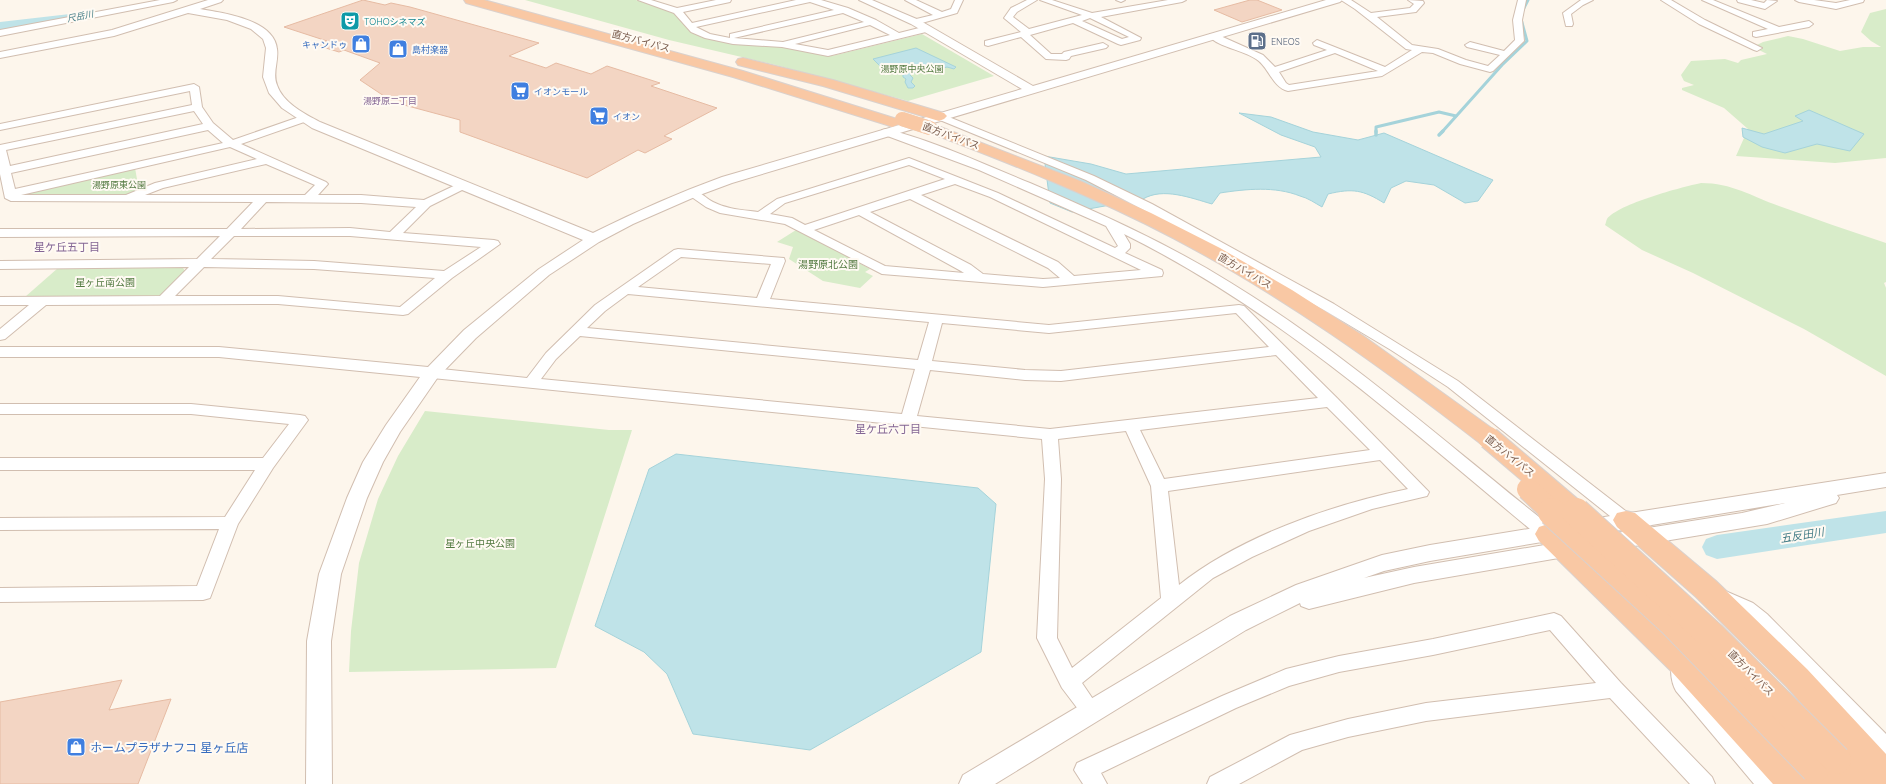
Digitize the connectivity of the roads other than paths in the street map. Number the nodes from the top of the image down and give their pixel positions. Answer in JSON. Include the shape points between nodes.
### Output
{"nodes":[{"id":1,"x":172,"y":0,"type":"edge"},
{"id":2,"x":218,"y":0,"type":"edge"},
{"id":3,"x":456,"y":0,"type":"edge"},
{"id":4,"x":470,"y":0,"type":"edge"},
{"id":5,"x":492,"y":0,"type":"edge"},
{"id":6,"x":509,"y":0,"type":"edge"},
{"id":7,"x":642,"y":0,"type":"edge"},
{"id":8,"x":665,"y":0,"type":"edge"},
{"id":9,"x":727,"y":0,"type":"edge"},
{"id":10,"x":807,"y":0,"type":"edge"},
{"id":11,"x":813,"y":0,"type":"edge"},
{"id":12,"x":840,"y":0,"type":"edge"},
{"id":13,"x":864,"y":0,"type":"edge"},
{"id":14,"x":909,"y":0,"type":"edge"},
{"id":15,"x":959,"y":0,"type":"edge"},
{"id":16,"x":1033,"y":0,"type":"edge"},
{"id":17,"x":1044,"y":0,"type":"edge"},
{"id":18,"x":1182,"y":0,"type":"edge"},
{"id":19,"x":1337,"y":0,"type":"edge"},
{"id":20,"x":1345,"y":0,"type":"edge"},
{"id":21,"x":1412,"y":0,"type":"edge"},
{"id":22,"x":1522,"y":0,"type":"edge"},
{"id":23,"x":1589,"y":0,"type":"edge"},
{"id":24,"x":1664,"y":0,"type":"edge"},
{"id":25,"x":1706,"y":0,"type":"edge"},
{"id":26,"x":1741,"y":0,"type":"edge"},
{"id":27,"x":1771,"y":0,"type":"edge"},
{"id":28,"x":1799,"y":0,"type":"edge"},
{"id":29,"x":1860,"y":0,"type":"edge"},
{"id":30,"x":1695,"y":2,"type":"dead end"},
{"id":31,"x":655,"y":3,"type":"junction"},
{"id":32,"x":829,"y":4,"type":"junction"},
{"id":33,"x":189,"y":10,"type":"junction"},
{"id":34,"x":845,"y":10,"type":"junction"},
{"id":35,"x":1758,"y":10,"type":"dead end"},
{"id":36,"x":677,"y":11,"type":"junction"},
{"id":37,"x":1738,"y":14,"type":"junction"},
{"id":38,"x":941,"y":15,"type":"junction"},
{"id":39,"x":1091,"y":16,"type":"junction"},
{"id":40,"x":1369,"y":16,"type":"junction"},
{"id":41,"x":1715,"y":18,"type":"dead end"},
{"id":42,"x":1074,"y":20,"type":"junction"},
{"id":43,"x":556,"y":21,"type":"junction"},
{"id":44,"x":873,"y":22,"type":"junction"},
{"id":45,"x":914,"y":22,"type":"junction"},
{"id":46,"x":1569,"y":24,"type":"dead end"},
{"id":47,"x":1809,"y":24,"type":"dead end"},
{"id":48,"x":690,"y":26,"type":"junction"},
{"id":49,"x":927,"y":29,"type":"junction"},
{"id":50,"x":1778,"y":30,"type":"junction"},
{"id":51,"x":592,"y":31,"type":"junction"},
{"id":52,"x":0,"y":33,"type":"edge"},
{"id":53,"x":1026,"y":33,"type":"junction"},
{"id":54,"x":1756,"y":34,"type":"dead end"},
{"id":55,"x":898,"y":36,"type":"junction"},
{"id":56,"x":1213,"y":36,"type":"junction"},
{"id":57,"x":719,"y":39,"type":"junction"},
{"id":58,"x":988,"y":43,"type":"dead end"},
{"id":59,"x":1318,"y":43,"type":"dead end"},
{"id":60,"x":782,"y":44,"type":"junction"},
{"id":61,"x":1470,"y":45,"type":"dead end"},
{"id":62,"x":1103,"y":46,"type":"dead end"},
{"id":63,"x":1757,"y":48,"type":"dead end"},
{"id":64,"x":1420,"y":49,"type":"junction"},
{"id":65,"x":1336,"y":50,"type":"junction"},
{"id":66,"x":1506,"y":54,"type":"junction"},
{"id":67,"x":0,"y":55,"type":"edge"},
{"id":68,"x":1385,"y":70,"type":"junction"},
{"id":69,"x":1274,"y":71,"type":"junction"},
{"id":70,"x":1031,"y":90,"type":"junction"},
{"id":71,"x":197,"y":106,"type":"junction"},
{"id":72,"x":303,"y":119,"type":"junction"},
{"id":73,"x":893,"y":124,"type":"junction"},
{"id":74,"x":929,"y":125,"type":"junction"},
{"id":75,"x":210,"y":126,"type":"junction"},
{"id":76,"x":0,"y":127,"type":"edge"},
{"id":77,"x":231,"y":144,"type":"junction"},
{"id":78,"x":0,"y":148,"type":"edge"},
{"id":79,"x":268,"y":160,"type":"junction"},
{"id":80,"x":4,"y":171,"type":"junction"},
{"id":81,"x":955,"y":180,"type":"junction"},
{"id":82,"x":464,"y":185,"type":"junction"},
{"id":83,"x":692,"y":193,"type":"junction"},
{"id":84,"x":910,"y":194,"type":"junction"},
{"id":85,"x":4,"y":195,"type":"edge"},
{"id":86,"x":126,"y":199,"type":"junction"},
{"id":87,"x":262,"y":200,"type":"junction"},
{"id":88,"x":308,"y":200,"type":"junction"},
{"id":89,"x":426,"y":204,"type":"junction"},
{"id":90,"x":860,"y":211,"type":"junction"},
{"id":91,"x":760,"y":216,"type":"junction"},
{"id":92,"x":1110,"y":223,"type":"junction"},
{"id":93,"x":805,"y":229,"type":"junction"},
{"id":94,"x":232,"y":232,"type":"junction"},
{"id":95,"x":0,"y":233,"type":"edge"},
{"id":96,"x":394,"y":235,"type":"junction"},
{"id":97,"x":594,"y":239,"type":"junction"},
{"id":98,"x":1116,"y":253,"type":"junction"},
{"id":99,"x":201,"y":263,"type":"junction"},
{"id":100,"x":0,"y":264,"type":"edge"},
{"id":101,"x":448,"y":275,"type":"junction"},
{"id":102,"x":982,"y":279,"type":"junction"},
{"id":103,"x":1071,"y":281,"type":"junction"},
{"id":104,"x":624,"y":290,"type":"junction"},
{"id":105,"x":164,"y":300,"type":"junction"},
{"id":106,"x":0,"y":301,"type":"edge"},
{"id":107,"x":42,"y":301,"type":"junction"},
{"id":108,"x":762,"y":302,"type":"junction"},
{"id":109,"x":937,"y":318,"type":"junction"},
{"id":110,"x":576,"y":331,"type":"junction"},
{"id":111,"x":0,"y":336,"type":"edge"},
{"id":112,"x":1280,"y":350,"type":"junction"},
{"id":113,"x":0,"y":352,"type":"edge"},
{"id":114,"x":924,"y":366,"type":"junction"},
{"id":115,"x":432,"y":373,"type":"junction"},
{"id":116,"x":532,"y":382,"type":"junction"},
{"id":117,"x":1332,"y":401,"type":"junction"},
{"id":118,"x":0,"y":409,"type":"edge"},
{"id":119,"x":908,"y":421,"type":"junction"},
{"id":120,"x":1130,"y":426,"type":"junction"},
{"id":121,"x":1050,"y":434,"type":"junction"},
{"id":122,"x":1384,"y":454,"type":"junction"},
{"id":123,"x":0,"y":464,"type":"edge"},
{"id":124,"x":267,"y":464,"type":"junction"},
{"id":125,"x":1886,"y":480,"type":"edge"},
{"id":126,"x":1886,"y":483,"type":"edge"},
{"id":127,"x":1159,"y":486,"type":"junction"},
{"id":128,"x":1626,"y":520,"type":"junction"},
{"id":129,"x":0,"y":524,"type":"edge"},
{"id":130,"x":230,"y":524,"type":"junction"},
{"id":131,"x":1646,"y":536,"type":"junction"},
{"id":132,"x":1556,"y":542,"type":"junction"},
{"id":133,"x":1706,"y":590,"type":"junction"},
{"id":134,"x":0,"y":595,"type":"edge"},
{"id":135,"x":1171,"y":601,"type":"junction"},
{"id":136,"x":1681,"y":662,"type":"junction"},
{"id":137,"x":1069,"y":682,"type":"junction"},
{"id":138,"x":1614,"y":689,"type":"junction"},
{"id":139,"x":1091,"y":711,"type":"junction"},
{"id":140,"x":1886,"y":748,"type":"edge"},
{"id":141,"x":1818,"y":774,"type":"edge"},
{"id":142,"x":1886,"y":777,"type":"edge"},
{"id":143,"x":319,"y":784,"type":"edge"},
{"id":144,"x":972,"y":784,"type":"edge"},
{"id":145,"x":1096,"y":784,"type":"edge"},
{"id":146,"x":1218,"y":784,"type":"edge"},
{"id":147,"x":1704,"y":784,"type":"edge"},
{"id":148,"x":1768,"y":784,"type":"edge"},
{"id":149,"x":1858,"y":784,"type":"edge"}],
"edges":[{"from":1,"to":52,"type":"street"},
{"from":2,"to":33,"type":"street"},
{"from":3,"to":43,"type":"highway"},
{"from":4,"to":43,"type":"highway","name":"直方バイパス"},
{"from":5,"to":43,"type":"highway","name":"直方バイパス"},
{"from":6,"to":43,"type":"highway"},
{"from":7,"to":31,"type":"street"},
{"from":8,"to":31,"type":"street"},
{"from":9,"to":36,"type":"street"},
{"from":10,"to":48,"type":"street"},
{"from":11,"to":32,"type":"street"},
{"from":12,"to":32,"type":"street"},
{"from":13,"to":45,"type":"street"},
{"from":14,"to":38,"type":"street"},
{"from":15,"to":38,"type":"street","via":[[954,11]]},
{"from":16,"to":53,"type":"street","via":[[1014,10],[1008,18]]},
{"from":17,"to":39,"type":"street"},
{"from":18,"to":39,"type":"street"},
{"from":19,"to":56,"type":"street"},
{"from":20,"to":40,"type":"street"},
{"from":21,"to":40,"type":"street","via":[[1420,3],[1412,10]]},
{"from":22,"to":66,"type":"street","via":[[1516,23],[1520,41]]},
{"from":23,"to":46,"type":"street","via":[[1567,13]]},
{"from":24,"to":63,"type":"street","via":[[1702,22]]},
{"from":25,"to":30,"type":"street"},
{"from":25,"to":37,"type":"street"},
{"from":26,"to":27,"type":"street","via":[[1765,6],[1773,1]]},
{"from":28,"to":29,"type":"street","via":[[1836,6]]},
{"from":31,"to":36,"type":"street"},
{"from":32,"to":34,"type":"street"},
{"from":33,"to":67,"type":"street","via":[[114,33]]},
{"from":33,"to":72,"type":"street","via":[[243,22],[262,32],[269,39],[273,53],[269,78],[273,88],[283,102]]},
{"from":34,"to":44,"type":"street"},
{"from":34,"to":57,"type":"street"},
{"from":35,"to":37,"type":"street"},
{"from":36,"to":48,"type":"street"},
{"from":37,"to":41,"type":"street"},
{"from":37,"to":50,"type":"street"},
{"from":38,"to":45,"type":"street"},
{"from":39,"to":42,"type":"street"},
{"from":39,"to":42,"type":"street","via":[[1137,38],[1121,42]]},
{"from":40,"to":64,"type":"street","via":[[1408,47]]},
{"from":42,"to":53,"type":"street"},
{"from":43,"to":51,"type":"highway","name":"直方バイパス"},
{"from":44,"to":55,"type":"street"},
{"from":44,"to":60,"type":"street"},
{"from":45,"to":49,"type":"street"},
{"from":47,"to":50,"type":"street"},
{"from":48,"to":57,"type":"street","via":[[700,34]]},
{"from":49,"to":55,"type":"street"},
{"from":49,"to":70,"type":"street"},
{"from":50,"to":54,"type":"street"},
{"from":51,"to":73,"type":"highway","name":"直方バイパス","via":[[738,74]]},
{"from":51,"to":74,"type":"highway","via":[[770,68],[836,85]]},
{"from":53,"to":58,"type":"street"},
{"from":53,"to":62,"type":"street","via":[[1050,57],[1066,56]]},
{"from":55,"to":60,"type":"street","via":[[828,53]]},
{"from":56,"to":69,"type":"street","via":[[1260,58]]},
{"from":56,"to":70,"type":"street"},
{"from":57,"to":60,"type":"street"},
{"from":59,"to":65,"type":"street"},
{"from":61,"to":66,"type":"street"},
{"from":64,"to":66,"type":"street","via":[[1435,51],[1490,69]]},
{"from":64,"to":68,"type":"street"},
{"from":65,"to":68,"type":"street"},
{"from":65,"to":69,"type":"street"},
{"from":68,"to":69,"type":"street","via":[[1379,74],[1288,88],[1282,86]]},
{"from":70,"to":74,"type":"street"},
{"from":71,"to":75,"type":"street"},
{"from":71,"to":76,"type":"street","via":[[194,87]]},
{"from":71,"to":78,"type":"street"},
{"from":72,"to":77,"type":"street"},
{"from":72,"to":82,"type":"street"},
{"from":73,"to":74,"type":"street"},
{"from":73,"to":74,"type":"highway","name":"直方バイパス"},
{"from":73,"to":83,"type":"street"},
{"from":73,"to":92,"type":"street"},
{"from":74,"to":128,"type":"street","via":[[1076,172],[1136,200],[1329,307],[1453,384]]},
{"from":74,"to":141,"type":"highway","name":"直方バイパス","bridge":true,"via":[[1018,170],[1142,225],[1204,259],[1258,290],[1338,342],[1481,441],[1533,493],[1674,623]]},
{"from":75,"to":77,"type":"street"},
{"from":75,"to":80,"type":"street"},
{"from":77,"to":79,"type":"street"},
{"from":77,"to":85,"type":"street"},
{"from":78,"to":80,"type":"street"},
{"from":79,"to":86,"type":"street","via":[[159,185]]},
{"from":79,"to":88,"type":"street","via":[[322,184]]},
{"from":80,"to":85,"type":"street"},
{"from":81,"to":84,"type":"street"},
{"from":81,"to":91,"type":"street","via":[[909,161],[781,201]]},
{"from":81,"to":98,"type":"street","via":[[994,195]]},
{"from":82,"to":89,"type":"street"},
{"from":82,"to":97,"type":"street"},
{"from":83,"to":91,"type":"street","via":[[710,205],[724,210]]},
{"from":83,"to":97,"type":"street"},
{"from":84,"to":90,"type":"street"},
{"from":84,"to":103,"type":"street","via":[[1054,265]]},
{"from":85,"to":86,"type":"street","via":[[11,198]]},
{"from":86,"to":87,"type":"street"},
{"from":87,"to":88,"type":"street"},
{"from":87,"to":94,"type":"street"},
{"from":88,"to":89,"type":"street","via":[[361,199]]},
{"from":89,"to":96,"type":"street"},
{"from":90,"to":93,"type":"street"},
{"from":90,"to":102,"type":"street"},
{"from":91,"to":93,"type":"street","via":[[788,221]]},
{"from":92,"to":98,"type":"street","via":[[1124,244],[1124,248]]},
{"from":92,"to":132,"type":"street","via":[[1188,262],[1252,302],[1329,356]]},
{"from":93,"to":102,"type":"street","via":[[882,270]]},
{"from":94,"to":95,"type":"street"},
{"from":94,"to":96,"type":"street","via":[[350,232]]},
{"from":94,"to":99,"type":"street"},
{"from":96,"to":101,"type":"street","via":[[494,244]]},
{"from":97,"to":115,"type":"street","via":[[544,272],[470,334]]},
{"from":98,"to":103,"type":"street","via":[[1157,273]]},
{"from":99,"to":100,"type":"street"},
{"from":99,"to":101,"type":"street","via":[[314,265]]},
{"from":99,"to":105,"type":"street"},
{"from":101,"to":105,"type":"street","via":[[403,311],[278,300]]},
{"from":102,"to":103,"type":"street","via":[[1043,283]]},
{"from":104,"to":108,"type":"street"},
{"from":104,"to":108,"type":"street","via":[[678,253],[779,261]]},
{"from":104,"to":110,"type":"street"},
{"from":105,"to":107,"type":"street"},
{"from":106,"to":107,"type":"street"},
{"from":107,"to":111,"type":"street"},
{"from":108,"to":109,"type":"street"},
{"from":109,"to":112,"type":"street","via":[[1049,328],[1239,309]]},
{"from":109,"to":114,"type":"street"},
{"from":110,"to":114,"type":"street"},
{"from":110,"to":116,"type":"street","via":[[551,356]]},
{"from":112,"to":114,"type":"street","via":[[1061,376]]},
{"from":112,"to":117,"type":"street"},
{"from":113,"to":115,"type":"street","via":[[220,352]]},
{"from":114,"to":119,"type":"street"},
{"from":115,"to":116,"type":"street"},
{"from":115,"to":143,"type":"street","via":[[373,462],[357,498],[330,574],[319,641]]},
{"from":116,"to":119,"type":"street"},
{"from":117,"to":120,"type":"street"},
{"from":117,"to":122,"type":"street"},
{"from":118,"to":124,"type":"street","via":[[191,409],[300,420]]},
{"from":119,"to":121,"type":"street"},
{"from":120,"to":121,"type":"street"},
{"from":120,"to":127,"type":"street"},
{"from":121,"to":137,"type":"street","via":[[1053,480],[1047,638]]},
{"from":122,"to":127,"type":"street"},
{"from":122,"to":135,"type":"street","via":[[1421,492],[1370,503],[1303,526],[1207,573]]},
{"from":123,"to":124,"type":"street"},
{"from":124,"to":130,"type":"street"},
{"from":125,"to":128,"type":"street"},
{"from":126,"to":131,"type":"street","via":[[1767,516]]},
{"from":127,"to":135,"type":"street"},
{"from":128,"to":131,"type":"highway"},
{"from":128,"to":132,"type":"street"},
{"from":129,"to":130,"type":"street"},
{"from":130,"to":134,"type":"street","via":[[203,593]]},
{"from":131,"to":132,"type":"street"},
{"from":131,"to":133,"type":"highway"},
{"from":132,"to":136,"type":"highway"},
{"from":132,"to":139,"type":"street","via":[[1430,553],[1382,563],[1304,592],[1238,623]]},
{"from":133,"to":140,"type":"street","via":[[1746,608],[1760,619]]},
{"from":133,"to":142,"type":"highway","via":[[1796,678]]},
{"from":135,"to":137,"type":"street"},
{"from":136,"to":141,"type":"highway"},
{"from":136,"to":148,"type":"street","via":[[1683,685]]},
{"from":137,"to":139,"type":"street"},
{"from":138,"to":145,"type":"street","via":[[1554,621],[1339,664],[1286,678],[1085,770]]},
{"from":138,"to":146,"type":"street","via":[[1426,712],[1348,728],[1297,742]]},
{"from":138,"to":147,"type":"street"},
{"from":139,"to":144,"type":"street"},
{"from":141,"to":149,"type":"highway","name":"直方バイパス"}]}
